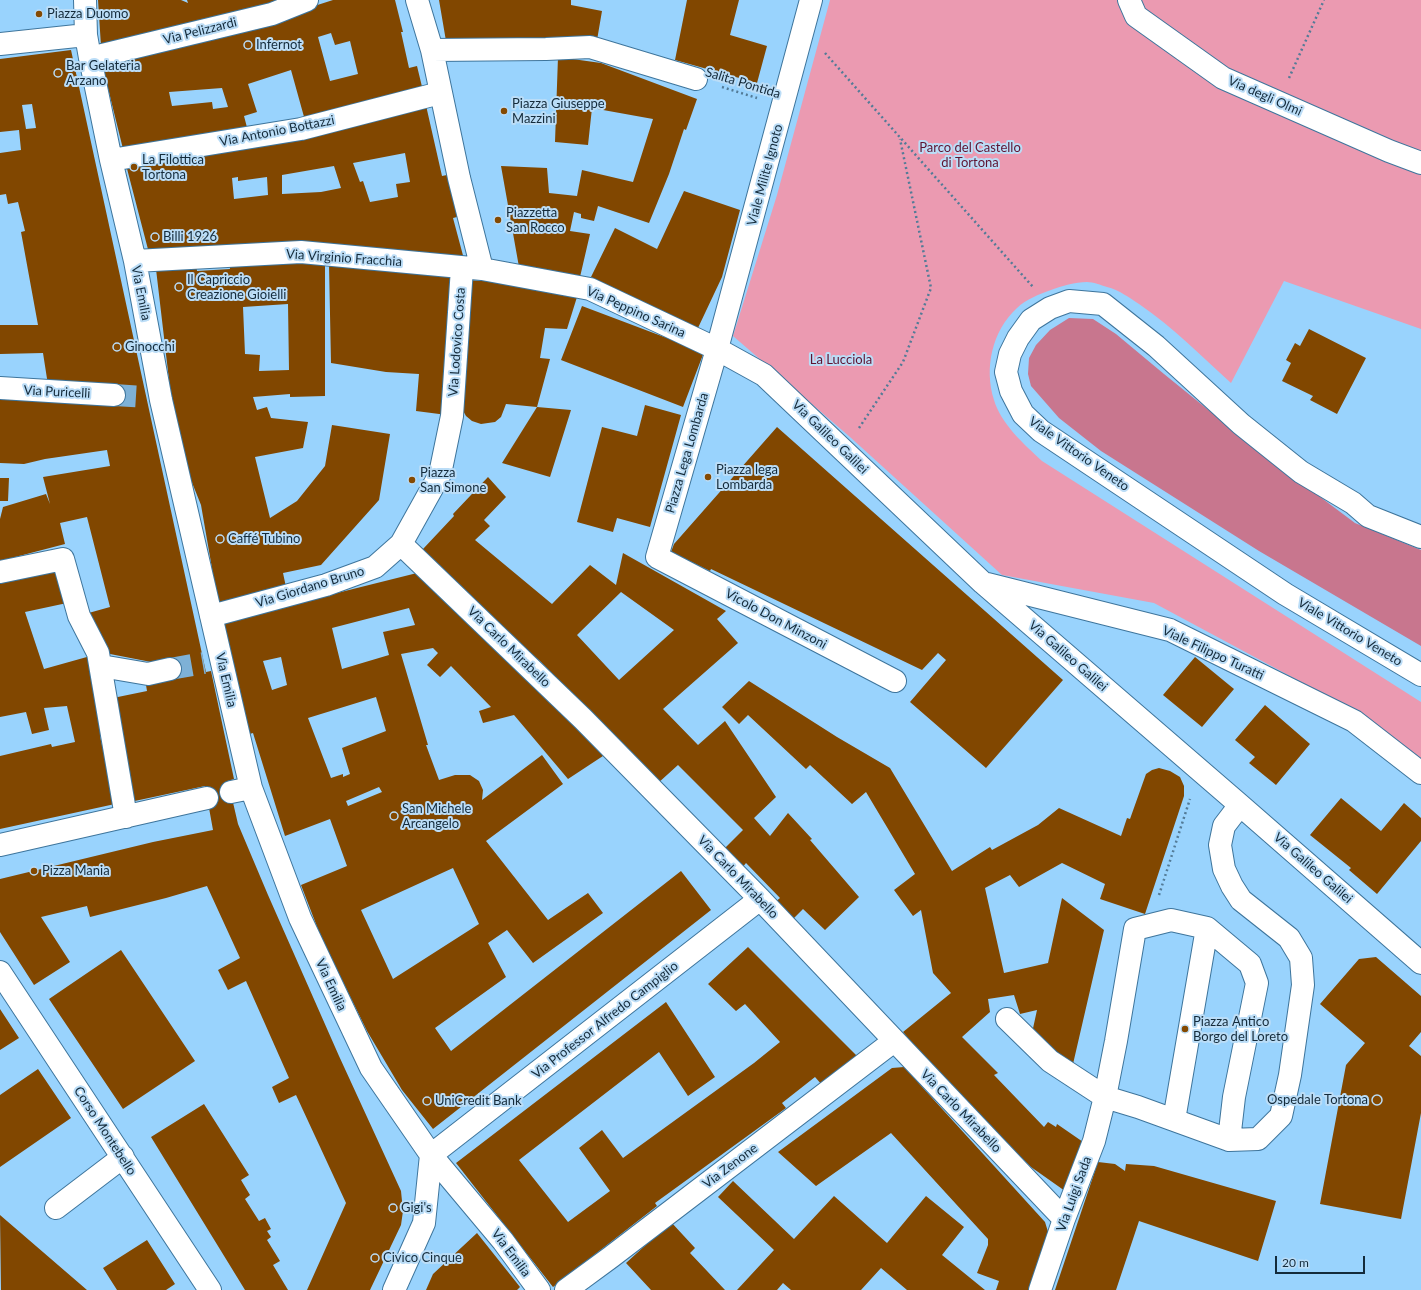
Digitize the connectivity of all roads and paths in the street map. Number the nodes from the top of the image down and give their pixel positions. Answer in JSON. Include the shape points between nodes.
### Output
{"nodes":[{"id":1,"x":85,"y":0,"type":"edge"},
{"id":2,"x":307,"y":0,"type":"edge"},
{"id":3,"x":417,"y":0,"type":"edge"},
{"id":4,"x":811,"y":0,"type":"edge"},
{"id":5,"x":1129,"y":0,"type":"edge"},
{"id":6,"x":1324,"y":0,"type":"edge"},
{"id":7,"x":803,"y":30,"type":"junction"},
{"id":8,"x":86,"y":35,"type":"junction"},
{"id":9,"x":0,"y":44,"type":"edge"},
{"id":10,"x":432,"y":50,"type":"junction"},
{"id":11,"x":90,"y":58,"type":"junction"},
{"id":12,"x":696,"y":79,"type":"joint"},
{"id":13,"x":440,"y":92,"type":"junction"},
{"id":14,"x":1278,"y":102,"type":"junction"},
{"id":15,"x":783,"y":106,"type":"junction"},
{"id":16,"x":900,"y":138,"type":"junction"},
{"id":17,"x":111,"y":160,"type":"junction"},
{"id":18,"x":1421,"y":164,"type":"edge"},
{"id":19,"x":135,"y":261,"type":"junction"},
{"id":20,"x":472,"y":269,"type":"junction"},
{"id":21,"x":1027,"y":281,"type":"dead end"},
{"id":22,"x":717,"y":349,"type":"junction"},
{"id":23,"x":0,"y":388,"type":"edge"},
{"id":24,"x":114,"y":395,"type":"tunnel mouth"},
{"id":25,"x":844,"y":450,"type":"junction"},
{"id":26,"x":1421,"y":537,"type":"edge"},
{"id":27,"x":401,"y":544,"type":"junction"},
{"id":28,"x":657,"y":557,"type":"joint"},
{"id":29,"x":0,"y":572,"type":"edge"},
{"id":30,"x":983,"y":583,"type":"junction"},
{"id":31,"x":211,"y":616,"type":"junction"},
{"id":32,"x":101,"y":666,"type":"junction"},
{"id":33,"x":170,"y":669,"type":"tunnel mouth"},
{"id":34,"x":1421,"y":675,"type":"edge"},
{"id":35,"x":895,"y":681,"type":"dead end"},
{"id":36,"x":1200,"y":770,"type":"junction"},
{"id":37,"x":1421,"y":773,"type":"edge"},
{"id":38,"x":207,"y":798,"type":"dead end"},
{"id":39,"x":1240,"y":805,"type":"junction"},
{"id":40,"x":126,"y":816,"type":"junction"},
{"id":41,"x":0,"y":845,"type":"edge"},
{"id":42,"x":760,"y":899,"type":"junction"},
{"id":43,"x":1149,"y":926,"type":"junction"},
{"id":44,"x":1207,"y":928,"type":"junction"},
{"id":45,"x":1421,"y":963,"type":"edge"},
{"id":46,"x":0,"y":972,"type":"edge"},
{"id":47,"x":1007,"y":1019,"type":"dead end"},
{"id":48,"x":894,"y":1041,"type":"junction"},
{"id":49,"x":1105,"y":1097,"type":"junction"},
{"id":50,"x":1174,"y":1120,"type":"junction"},
{"id":51,"x":1230,"y":1140,"type":"junction"},
{"id":52,"x":431,"y":1155,"type":"junction"},
{"id":53,"x":123,"y":1157,"type":"junction"},
{"id":54,"x":56,"y":1208,"type":"dead end"},
{"id":55,"x":1064,"y":1219,"type":"junction"},
{"id":56,"x":210,"y":1290,"type":"edge"},
{"id":57,"x":394,"y":1290,"type":"edge"},
{"id":58,"x":539,"y":1290,"type":"edge"},
{"id":59,"x":566,"y":1290,"type":"edge"},
{"id":60,"x":1040,"y":1290,"type":"edge"}],
"edges":[{"from":1,"to":8,"type":"street","name":"Via Emilia"},
{"from":2,"to":11,"type":"street","name":"Via Pelizzardi","via":[[272,14]]},
{"from":3,"to":10,"type":"street"},
{"from":4,"to":7,"type":"street","name":"Viale Milite Ignoto"},
{"from":5,"to":14,"type":"street","name":"Via degli Olmi","via":[[1136,16],[1223,78]]},
{"from":6,"to":14,"type":"path"},
{"from":7,"to":15,"type":"street","name":"Viale Milite Ignoto"},
{"from":7,"to":16,"type":"path"},
{"from":8,"to":9,"type":"street"},
{"from":8,"to":11,"type":"street","name":"Via Emilia"},
{"from":10,"to":12,"type":"street","via":[[590,48]]},
{"from":10,"to":13,"type":"street"},
{"from":11,"to":17,"type":"street","name":"Via Emilia"},
{"from":12,"to":15,"type":"path","name":"Salita Pontida"},
{"from":13,"to":17,"type":"street","name":"Via Antonio Bottazzi","via":[[301,129]]},
{"from":13,"to":20,"type":"street","name":"Via Lodovico Costa","via":[[459,178]]},
{"from":14,"to":18,"type":"street","name":"Via degli Olmi"},
{"from":15,"to":22,"type":"street","name":"Viale Milite Ignoto"},
{"from":16,"to":21,"type":"path"},
{"from":16,"to":25,"type":"path","via":[[931,288],[903,362]]},
{"from":17,"to":19,"type":"street","name":"Via Emilia"},
{"from":19,"to":20,"type":"street","name":"Via Virginio Fracchia","via":[[301,252]]},
{"from":19,"to":31,"type":"street","name":"Via Emilia","via":[[154,399]]},
{"from":20,"to":22,"type":"street","name":"Via Peppino Sarina","via":[[590,289]]},
{"from":20,"to":27,"type":"street","name":"Via Lodovico Costa","via":[[452,416],[440,474]]},
{"from":22,"to":25,"type":"street","name":"Via Galileo Galilei","via":[[764,375]]},
{"from":22,"to":28,"type":"street","name":"Piazza Lega Lombarda"},
{"from":23,"to":24,"type":"street","name":"Via Puricelli"},
{"from":25,"to":30,"type":"street","name":"Via Galileo Galilei"},
{"from":26,"to":34,"type":"street","name":"Viale Vittorio Veneto","via":[[1368,516],[1353,503],[1301,472],[1241,424],[1156,346],[1103,304],[1069,301],[1050,308],[1031,320],[1010,354],[1006,372],[1011,391],[1023,414],[1041,431],[1285,594]]},
{"from":27,"to":31,"type":"street","name":"Via Giordano Bruno","via":[[375,567],[326,585]]},
{"from":27,"to":42,"type":"street","name":"Via Carlo Mirabello","via":[[584,719]]},
{"from":28,"to":35,"type":"street","name":"Vicolo Don Minzoni"},
{"from":29,"to":32,"type":"street","via":[[63,559],[79,616],[98,652]]},
{"from":30,"to":36,"type":"street","name":"Via Galileo Galilei"},
{"from":30,"to":37,"type":"street","name":"Viale Filippo Turatti","via":[[1170,630],[1354,721]]},
{"from":31,"to":52,"type":"street","name":"Via Emilia","via":[[213,661],[241,790],[371,1068]]},
{"from":32,"to":33,"type":"street","via":[[148,674]]},
{"from":32,"to":40,"type":"street"},
{"from":36,"to":39,"type":"street","name":"Via Galileo Galilei"},
{"from":36,"to":43,"type":"path"},
{"from":38,"to":40,"type":"street"},
{"from":39,"to":45,"type":"street","name":"Via Galileo Galilei"},
{"from":39,"to":51,"type":"street","via":[[1224,826],[1220,845],[1224,870],[1241,900],[1289,938],[1301,958],[1303,985],[1290,1075],[1281,1116],[1258,1139]]},
{"from":40,"to":41,"type":"street"},
{"from":42,"to":48,"type":"street","name":"Via Carlo Mirabello"},
{"from":42,"to":52,"type":"street","name":"Via Professor Alfredo Campiglio"},
{"from":43,"to":44,"type":"street","via":[[1171,920]]},
{"from":43,"to":49,"type":"street","name":"Via Luigi Sada","via":[[1135,930]]},
{"from":44,"to":50,"type":"street"},
{"from":44,"to":51,"type":"street","via":[[1250,964],[1257,984],[1234,1097]]},
{"from":46,"to":53,"type":"street","name":"Corso Montebello"},
{"from":47,"to":49,"type":"street","via":[[1050,1061]]},
{"from":48,"to":55,"type":"street","name":"Via Carlo Mirabello"},
{"from":48,"to":59,"type":"street","name":"Via Zenone"},
{"from":49,"to":50,"type":"street"},
{"from":49,"to":55,"type":"street","name":"Via Luigi Sada","via":[[1094,1141]]},
{"from":50,"to":51,"type":"street"},
{"from":52,"to":57,"type":"street","via":[[424,1223]]},
{"from":52,"to":58,"type":"street","name":"Via Emilia","via":[[503,1241]]},
{"from":53,"to":54,"type":"street"},
{"from":53,"to":56,"type":"street","name":"Corso Montebello"},
{"from":55,"to":60,"type":"street","name":"Via Luigi Sada"}]}
